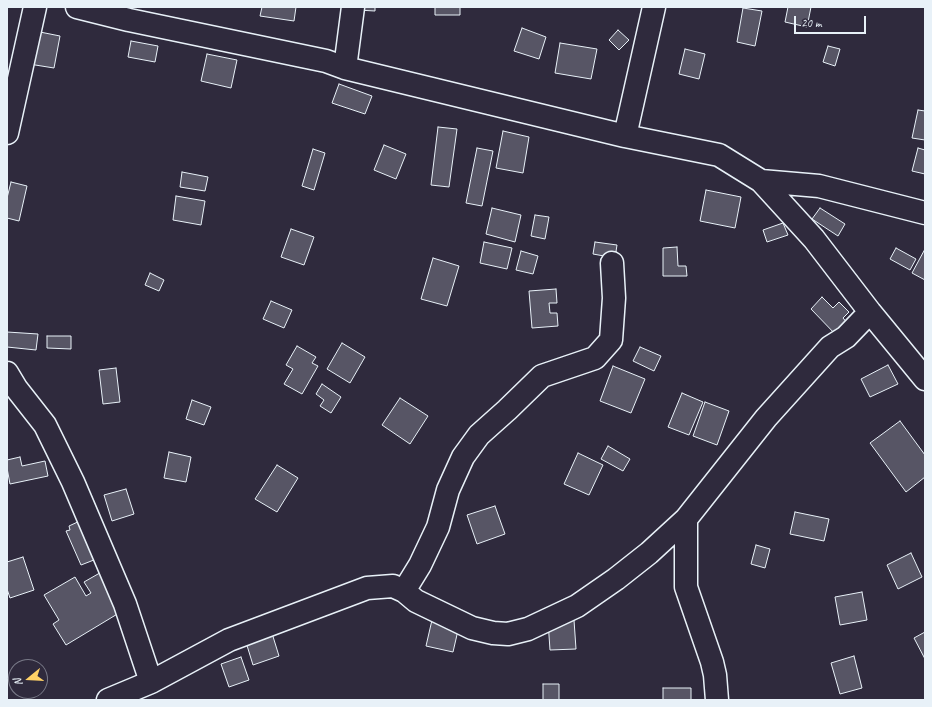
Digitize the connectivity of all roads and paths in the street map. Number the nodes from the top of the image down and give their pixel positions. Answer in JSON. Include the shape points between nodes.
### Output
{"nodes":[{"id":1,"x":34,"y":7,"type":"edge"},
{"id":2,"x":77,"y":7,"type":"edge"},
{"id":3,"x":353,"y":7,"type":"edge"},
{"id":4,"x":654,"y":7,"type":"edge"},
{"id":5,"x":345,"y":68,"type":"junction"},
{"id":6,"x":7,"y":133,"type":"edge"},
{"id":7,"x":625,"y":136,"type":"junction"},
{"id":8,"x":761,"y":181,"type":"junction"},
{"id":9,"x":925,"y":213,"type":"edge"},
{"id":10,"x":612,"y":263,"type":"dead end"},
{"id":11,"x":870,"y":312,"type":"junction"},
{"id":12,"x":7,"y":373,"type":"edge"},
{"id":13,"x":925,"y":379,"type":"edge"},
{"id":14,"x":686,"y":519,"type":"junction"},
{"id":15,"x":404,"y":591,"type":"junction"},
{"id":16,"x":152,"y":682,"type":"junction"},
{"id":17,"x":108,"y":700,"type":"edge"},
{"id":18,"x":717,"y":700,"type":"edge"}],
"edges":[{"from":1,"to":6,"type":"street"},
{"from":2,"to":5,"type":"street","via":[[326,61]]},
{"from":3,"to":5,"type":"street"},
{"from":4,"to":7,"type":"street"},
{"from":5,"to":7,"type":"street"},
{"from":7,"to":8,"type":"street","via":[[719,155]]},
{"from":8,"to":9,"type":"street","via":[[819,186]]},
{"from":8,"to":11,"type":"street","via":[[814,239]]},
{"from":10,"to":15,"type":"street","via":[[614,298],[611,340],[595,358],[542,376],[479,434],[448,490],[435,534],[420,566]]},
{"from":11,"to":13,"type":"street"},
{"from":11,"to":14,"type":"street","via":[[846,337],[830,347],[766,418]]},
{"from":12,"to":16,"type":"street","via":[[45,426],[72,482],[125,604]]},
{"from":14,"to":15,"type":"street","via":[[616,579],[577,606],[528,629],[508,634],[472,628],[416,601]]},
{"from":14,"to":18,"type":"street","via":[[686,588],[712,662]]},
{"from":15,"to":16,"type":"street","via":[[393,586],[367,588],[229,640]]},
{"from":16,"to":17,"type":"street"}]}
